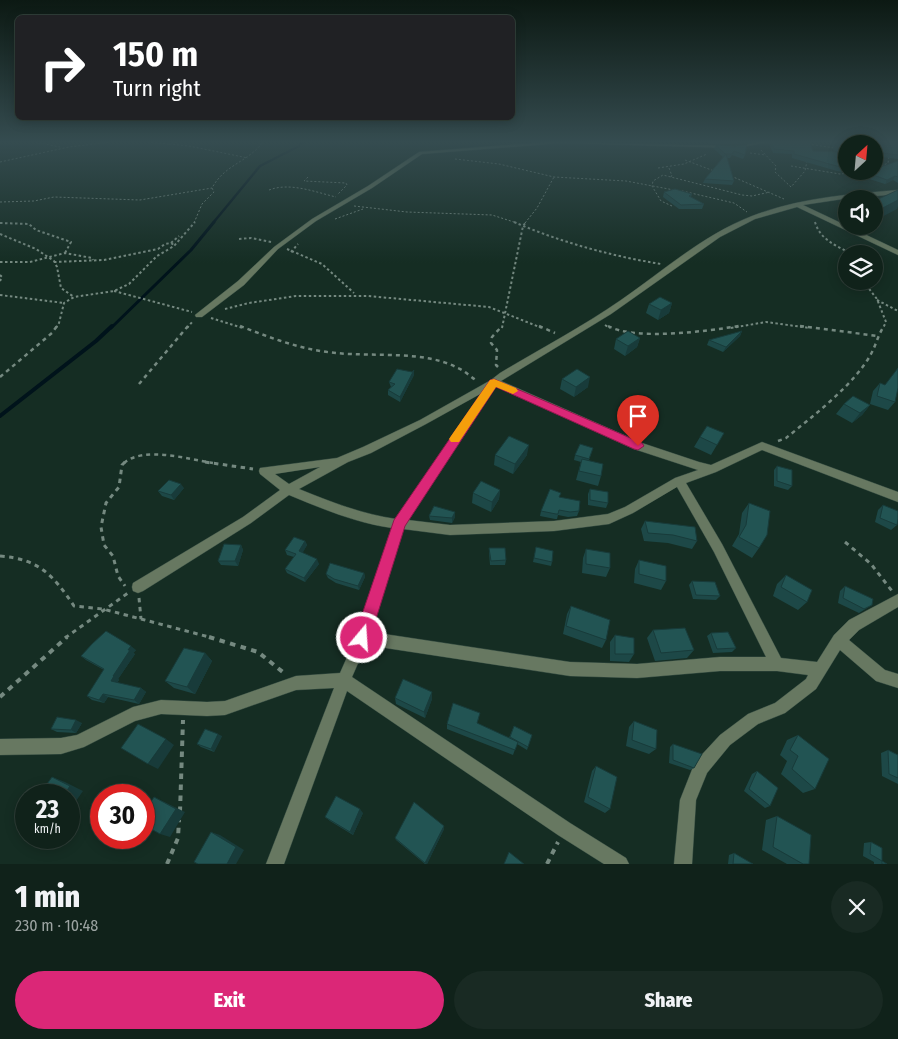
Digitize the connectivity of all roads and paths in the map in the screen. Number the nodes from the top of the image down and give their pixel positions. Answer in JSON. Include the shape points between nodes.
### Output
{"nodes":[{"id":1,"x":215,"y":182,"type":"edge"},
{"id":2,"x":332,"y":182,"type":"edge"},
{"id":3,"x":377,"y":182,"type":"edge"},
{"id":4,"x":551,"y":182,"type":"edge"},
{"id":5,"x":633,"y":182,"type":"edge"},
{"id":6,"x":653,"y":182,"type":"edge"},
{"id":7,"x":691,"y":182,"type":"edge"},
{"id":8,"x":746,"y":182,"type":"edge"},
{"id":9,"x":786,"y":182,"type":"edge"},
{"id":10,"x":795,"y":182,"type":"edge"},
{"id":11,"x":652,"y":186,"type":"junction"},
{"id":12,"x":212,"y":188,"type":"junction"},
{"id":13,"x":269,"y":190,"type":"dead end"},
{"id":14,"x":770,"y":192,"type":"junction"},
{"id":15,"x":898,"y":192,"type":"edge"},
{"id":16,"x":336,"y":196,"type":"junction"},
{"id":17,"x":0,"y":202,"type":"edge"},
{"id":18,"x":342,"y":202,"type":"junction"},
{"id":19,"x":798,"y":205,"type":"junction"},
{"id":20,"x":672,"y":206,"type":"dead end"},
{"id":21,"x":364,"y":208,"type":"junction"},
{"id":22,"x":815,"y":214,"type":"junction"},
{"id":23,"x":755,"y":218,"type":"junction"},
{"id":24,"x":333,"y":220,"type":"dead end"},
{"id":25,"x":0,"y":223,"type":"edge"},
{"id":26,"x":523,"y":226,"type":"junction"},
{"id":27,"x":0,"y":234,"type":"edge"},
{"id":28,"x":181,"y":235,"type":"junction"},
{"id":29,"x":239,"y":239,"type":"dead end"},
{"id":30,"x":171,"y":243,"type":"junction"},
{"id":31,"x":298,"y":243,"type":"dead end"},
{"id":32,"x":280,"y":244,"type":"junction"},
{"id":33,"x":174,"y":246,"type":"junction"},
{"id":34,"x":838,"y":246,"type":"edge"},
{"id":35,"x":291,"y":252,"type":"junction"},
{"id":36,"x":65,"y":253,"type":"junction"},
{"id":37,"x":898,"y":254,"type":"edge"},
{"id":38,"x":47,"y":257,"type":"junction"},
{"id":39,"x":93,"y":260,"type":"junction"},
{"id":40,"x":0,"y":262,"type":"edge"},
{"id":41,"x":54,"y":262,"type":"junction"},
{"id":42,"x":672,"y":265,"type":"junction"},
{"id":43,"x":0,"y":275,"type":"edge"},
{"id":44,"x":0,"y":281,"type":"edge"},
{"id":45,"x":870,"y":290,"type":"edge"},
{"id":46,"x":114,"y":291,"type":"junction"},
{"id":47,"x":355,"y":294,"type":"junction"},
{"id":48,"x":0,"y":296,"type":"edge"},
{"id":49,"x":74,"y":297,"type":"junction"},
{"id":50,"x":877,"y":300,"type":"junction"},
{"id":51,"x":64,"y":303,"type":"junction"},
{"id":52,"x":898,"y":311,"type":"edge"},
{"id":53,"x":505,"y":312,"type":"junction"},
{"id":54,"x":200,"y":315,"type":"junction"},
{"id":55,"x":594,"y":320,"type":"junction"},
{"id":56,"x":878,"y":336,"type":"junction"},
{"id":57,"x":565,"y":337,"type":"junction"},
{"id":58,"x":503,"y":375,"type":"junction"},
{"id":59,"x":0,"y":376,"type":"edge"},
{"id":60,"x":139,"y":384,"type":"dead end"},
{"id":61,"x":489,"y":385,"type":"junction"},
{"id":62,"x":762,"y":446,"type":"junction"},
{"id":63,"x":344,"y":459,"type":"junction"},
{"id":64,"x":712,"y":469,"type":"junction"},
{"id":65,"x":264,"y":471,"type":"junction"},
{"id":66,"x":679,"y":481,"type":"junction"},
{"id":67,"x":288,"y":490,"type":"junction"},
{"id":68,"x":898,"y":497,"type":"edge"},
{"id":69,"x":399,"y":524,"type":"junction"},
{"id":70,"x":845,"y":542,"type":"dead end"},
{"id":71,"x":0,"y":556,"type":"edge"},
{"id":72,"x":138,"y":587,"type":"junction"},
{"id":73,"x":898,"y":600,"type":"edge"},
{"id":74,"x":103,"y":609,"type":"junction"},
{"id":75,"x":141,"y":619,"type":"junction"},
{"id":76,"x":362,"y":638,"type":"junction"},
{"id":77,"x":839,"y":640,"type":"junction"},
{"id":78,"x":777,"y":664,"type":"junction"},
{"id":79,"x":821,"y":670,"type":"junction"},
{"id":80,"x":344,"y":680,"type":"junction"},
{"id":81,"x":898,"y":681,"type":"edge"},
{"id":82,"x":296,"y":683,"type":"junction"},
{"id":83,"x":0,"y":697,"type":"edge"},
{"id":84,"x":184,"y":707,"type":"junction"},
{"id":85,"x":0,"y":748,"type":"edge"},
{"id":86,"x":564,"y":830,"type":"junction"},
{"id":87,"x":167,"y":864,"type":"edge"},
{"id":88,"x":275,"y":864,"type":"edge"},
{"id":89,"x":547,"y":864,"type":"edge"},
{"id":90,"x":620,"y":864,"type":"edge"},
{"id":91,"x":682,"y":864,"type":"edge"}],
"edges":[{"from":1,"to":12,"type":"path"},
{"from":2,"to":16,"type":"path","via":[[347,185]]},
{"from":3,"to":18,"type":"street"},
{"from":4,"to":26,"type":"path"},
{"from":5,"to":11,"type":"path"},
{"from":6,"to":11,"type":"path"},
{"from":7,"to":14,"type":"path","via":[[742,195]]},
{"from":8,"to":14,"type":"path"},
{"from":9,"to":10,"type":"path","via":[[791,187]]},
{"from":11,"to":20,"type":"path","via":[[660,201]]},
{"from":11,"to":23,"type":"path","via":[[704,194],[734,203]]},
{"from":12,"to":17,"type":"path","via":[[140,200],[54,197]]},
{"from":12,"to":28,"type":"path","via":[[214,192],[202,204],[194,223]]},
{"from":13,"to":16,"type":"path","via":[[276,186]]},
{"from":14,"to":19,"type":"path"},
{"from":15,"to":19,"type":"street"},
{"from":16,"to":18,"type":"path"},
{"from":18,"to":21,"type":"path"},
{"from":18,"to":32,"type":"street"},
{"from":19,"to":22,"type":"street"},
{"from":19,"to":23,"type":"street"},
{"from":21,"to":24,"type":"path"},
{"from":21,"to":26,"type":"path","via":[[492,215]]},
{"from":22,"to":34,"type":"path","via":[[818,231]]},
{"from":22,"to":37,"type":"street"},
{"from":23,"to":42,"type":"street","via":[[710,240]]},
{"from":25,"to":36,"type":"path","via":[[22,222],[65,239],[71,242]]},
{"from":26,"to":42,"type":"path","via":[[630,259]]},
{"from":26,"to":53,"type":"path"},
{"from":27,"to":38,"type":"path"},
{"from":28,"to":30,"type":"path"},
{"from":28,"to":33,"type":"path"},
{"from":29,"to":32,"type":"path"},
{"from":30,"to":33,"type":"path"},
{"from":30,"to":39,"type":"path","via":[[130,256]]},
{"from":31,"to":35,"type":"path"},
{"from":32,"to":35,"type":"path"},
{"from":32,"to":54,"type":"street","via":[[241,283]]},
{"from":33,"to":46,"type":"path","via":[[157,256],[129,284]]},
{"from":35,"to":47,"type":"path","via":[[322,264]]},
{"from":36,"to":38,"type":"path"},
{"from":36,"to":39,"type":"path"},
{"from":38,"to":40,"type":"path","via":[[30,262]]},
{"from":38,"to":41,"type":"path"},
{"from":39,"to":41,"type":"path"},
{"from":41,"to":49,"type":"path","via":[[62,290]]},
{"from":42,"to":55,"type":"street"},
{"from":43,"to":44,"type":"path"},
{"from":45,"to":50,"type":"path"},
{"from":46,"to":49,"type":"path"},
{"from":46,"to":54,"type":"path"},
{"from":47,"to":53,"type":"path","via":[[474,305]]},
{"from":47,"to":54,"type":"path","via":[[263,299]]},
{"from":48,"to":51,"type":"path"},
{"from":49,"to":51,"type":"path"},
{"from":50,"to":52,"type":"path"},
{"from":50,"to":56,"type":"path","via":[[886,322]]},
{"from":51,"to":59,"type":"path","via":[[59,323],[52,332]]},
{"from":53,"to":57,"type":"path"},
{"from":53,"to":58,"type":"path","via":[[502,328],[492,337],[491,343],[497,350],[496,365]]},
{"from":54,"to":60,"type":"path"},
{"from":54,"to":61,"type":"path","via":[[286,344],[335,353],[445,363]]},
{"from":55,"to":56,"type":"path","via":[[618,331],[634,333],[722,329],[766,322]]},
{"from":55,"to":57,"type":"street"},
{"from":56,"to":62,"type":"path","via":[[871,354],[831,400],[786,438]]},
{"from":57,"to":58,"type":"street"},
{"from":58,"to":61,"type":"street"},
{"from":61,"to":63,"type":"street","via":[[423,422]]},
{"from":61,"to":64,"type":"street","via":[[638,446]]},
{"from":61,"to":69,"type":"street"},
{"from":62,"to":64,"type":"street"},
{"from":62,"to":68,"type":"street"},
{"from":63,"to":65,"type":"street"},
{"from":63,"to":67,"type":"street"},
{"from":64,"to":66,"type":"street"},
{"from":65,"to":67,"type":"street"},
{"from":65,"to":72,"type":"path","via":[[156,454],[125,461],[119,487],[106,503],[101,527],[104,545],[113,556],[124,586]]},
{"from":66,"to":69,"type":"street","via":[[629,510],[608,518],[496,530],[450,530]]},
{"from":66,"to":78,"type":"street","via":[[718,548]]},
{"from":67,"to":69,"type":"street","via":[[376,522]]},
{"from":67,"to":72,"type":"street","via":[[247,520]]},
{"from":69,"to":76,"type":"street"},
{"from":70,"to":73,"type":"path","via":[[882,574]]},
{"from":71,"to":74,"type":"path","via":[[29,560],[44,568],[74,606]]},
{"from":72,"to":74,"type":"path"},
{"from":72,"to":75,"type":"path"},
{"from":73,"to":77,"type":"street","via":[[854,625]]},
{"from":74,"to":75,"type":"path"},
{"from":74,"to":83,"type":"path","via":[[51,648]]},
{"from":75,"to":82,"type":"path","via":[[258,652]]},
{"from":76,"to":78,"type":"street","via":[[603,671]]},
{"from":76,"to":80,"type":"street"},
{"from":77,"to":79,"type":"street"},
{"from":77,"to":81,"type":"street","via":[[881,676]]},
{"from":78,"to":79,"type":"street"},
{"from":79,"to":91,"type":"street","via":[[798,695],[780,708],[753,719],[725,740],[702,768],[688,800]]},
{"from":80,"to":82,"type":"street"},
{"from":80,"to":86,"type":"street"},
{"from":80,"to":88,"type":"street"},
{"from":82,"to":84,"type":"street","via":[[225,708]]},
{"from":84,"to":85,"type":"street","via":[[161,706],[133,714],[79,742],[61,746]]},
{"from":84,"to":87,"type":"path","via":[[178,838]]},
{"from":86,"to":89,"type":"path"},
{"from":86,"to":90,"type":"street"}]}
